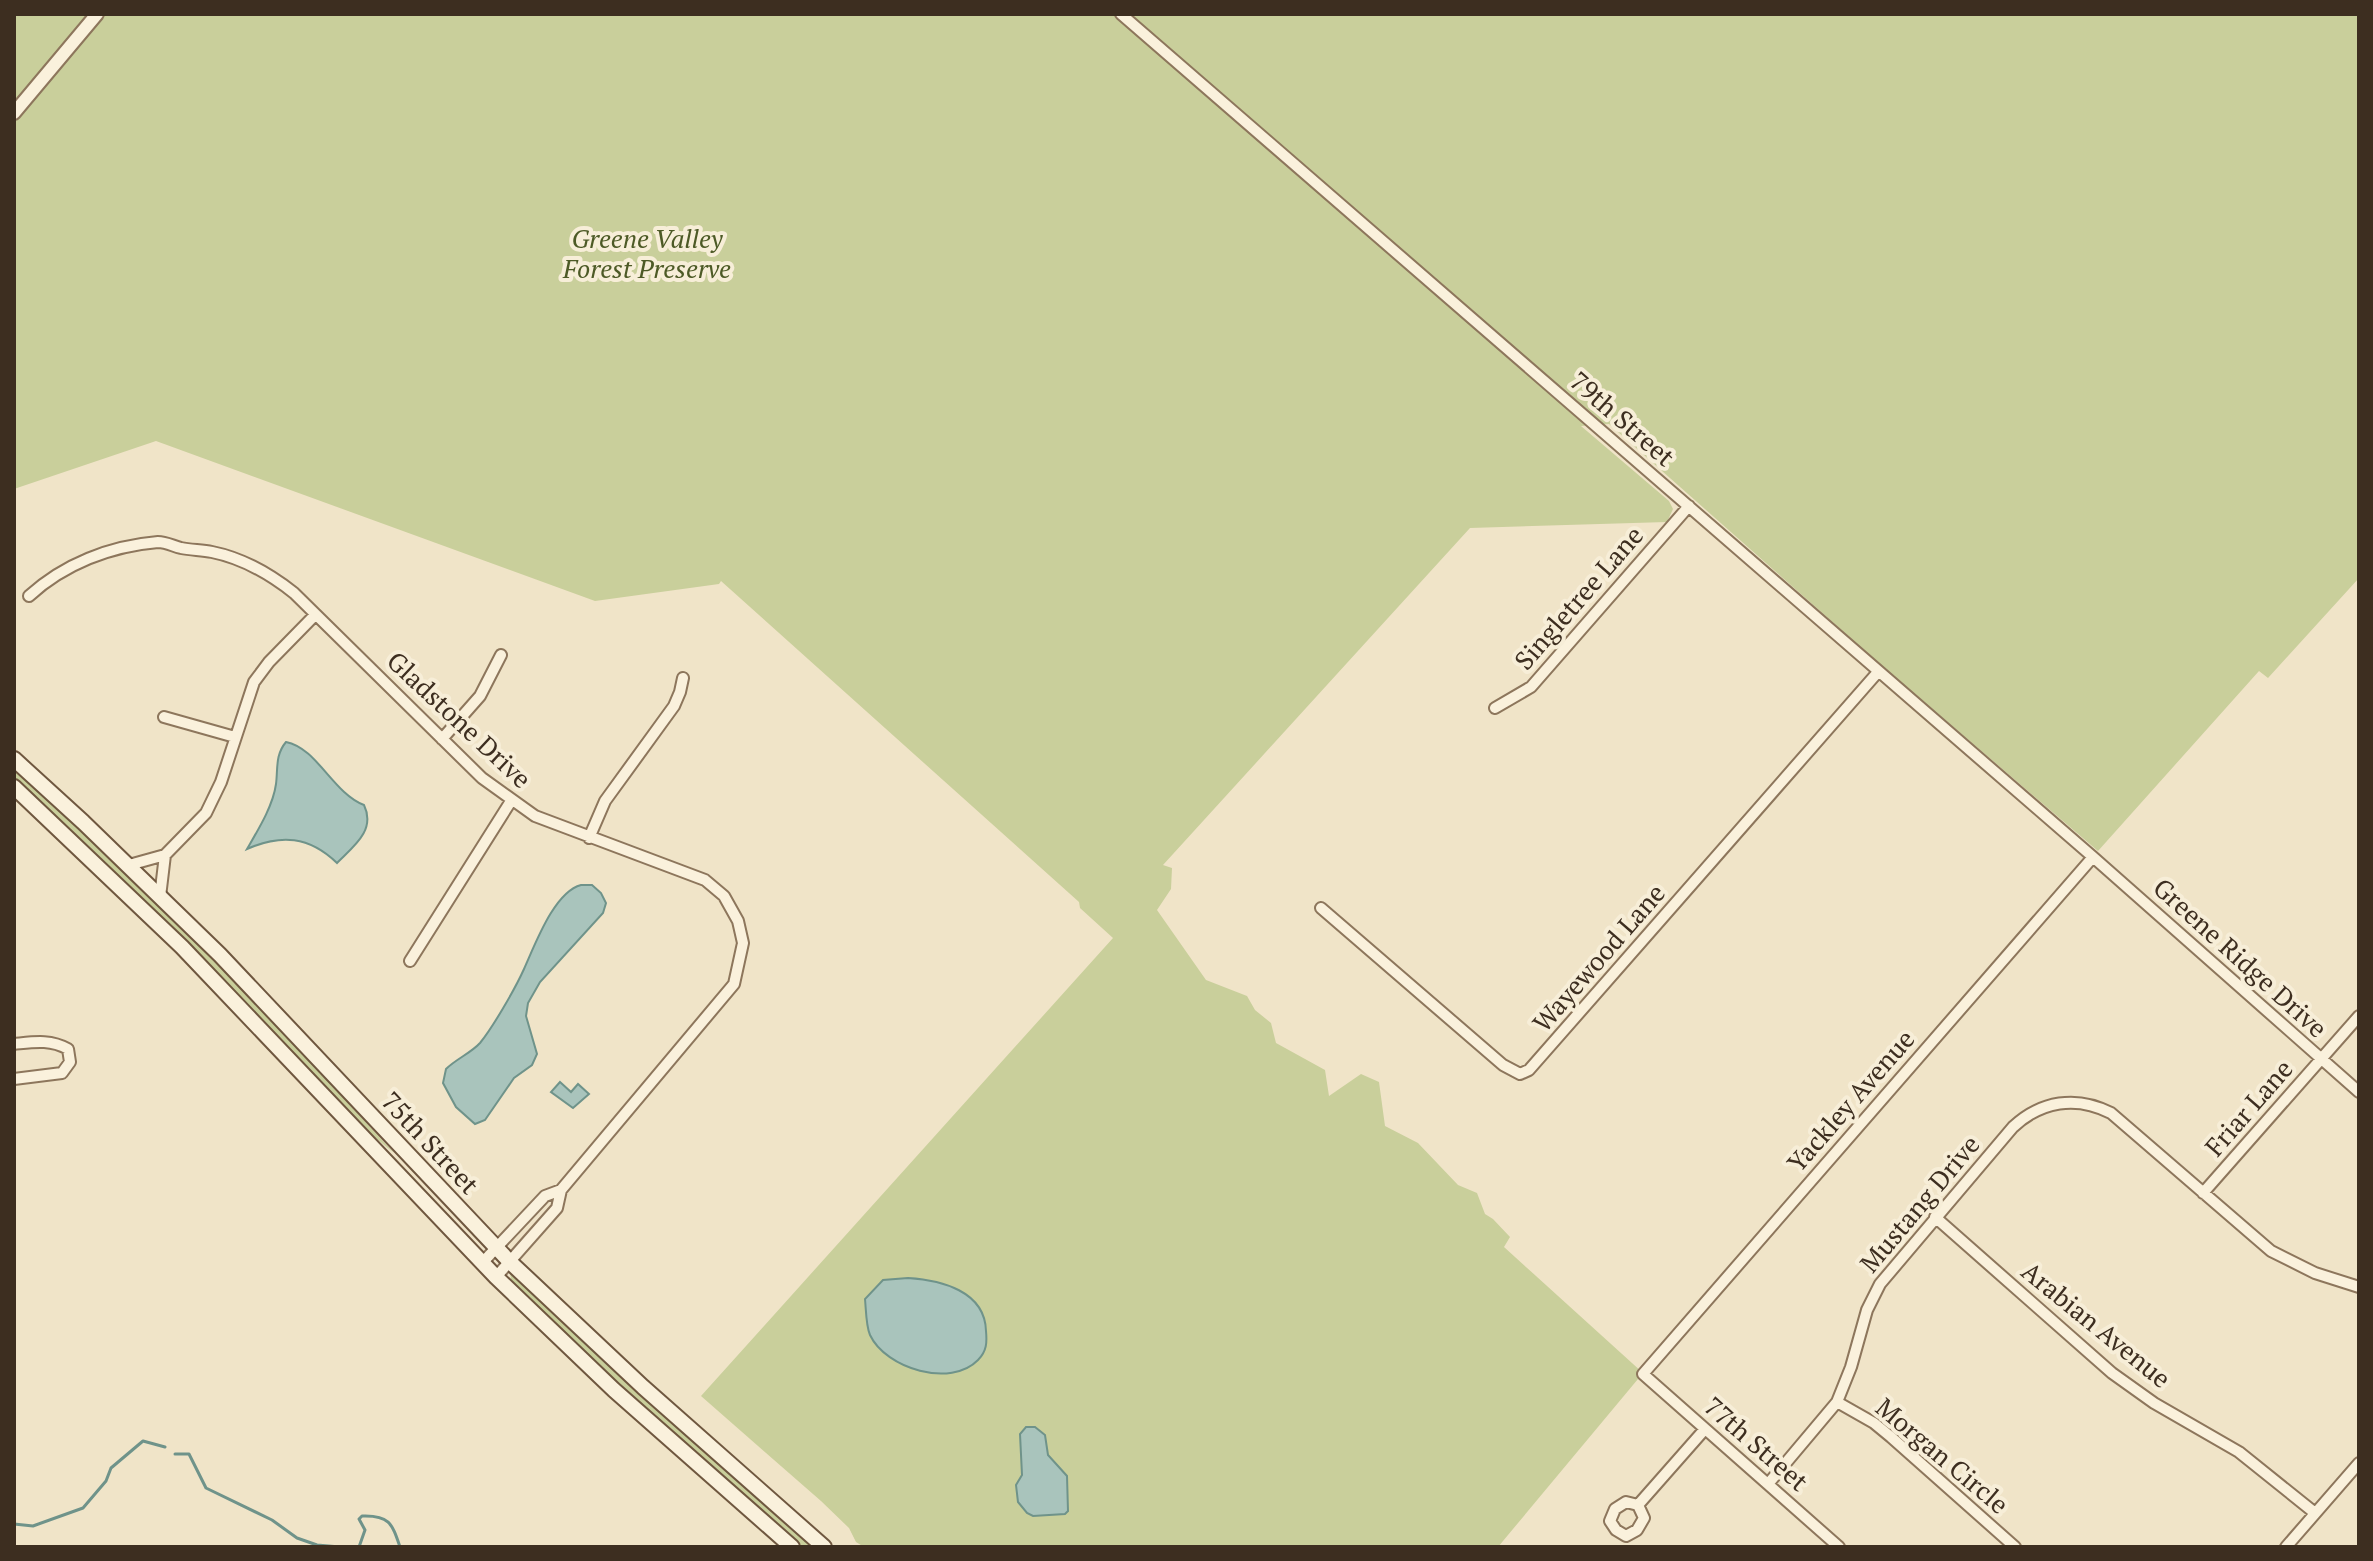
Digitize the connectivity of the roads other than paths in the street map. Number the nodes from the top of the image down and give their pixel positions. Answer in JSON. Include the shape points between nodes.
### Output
{"nodes":[{"id":1,"x":97,"y":14,"type":"edge"},
{"id":2,"x":1121,"y":14,"type":"edge"},
{"id":3,"x":14,"y":113,"type":"edge"},
{"id":4,"x":1689,"y":506,"type":"junction"},
{"id":5,"x":29,"y":596,"type":"dead end"},
{"id":6,"x":315,"y":615,"type":"junction"},
{"id":7,"x":501,"y":655,"type":"dead end"},
{"id":8,"x":1878,"y":672,"type":"junction"},
{"id":9,"x":683,"y":678,"type":"dead end"},
{"id":10,"x":1495,"y":708,"type":"dead end"},
{"id":11,"x":164,"y":717,"type":"dead end"},
{"id":12,"x":235,"y":737,"type":"junction"},
{"id":13,"x":442,"y":739,"type":"junction"},
{"id":14,"x":14,"y":759,"type":"edge"},
{"id":15,"x":14,"y":787,"type":"edge"},
{"id":16,"x":511,"y":801,"type":"junction"},
{"id":17,"x":589,"y":838,"type":"junction"},
{"id":18,"x":165,"y":855,"type":"junction"},
{"id":19,"x":2093,"y":857,"type":"junction"},
{"id":20,"x":129,"y":865,"type":"junction"},
{"id":21,"x":160,"y":897,"type":"junction"},
{"id":22,"x":1321,"y":908,"type":"dead end"},
{"id":23,"x":410,"y":961,"type":"dead end"},
{"id":24,"x":2359,"y":1016,"type":"edge"},
{"id":25,"x":14,"y":1044,"type":"edge"},
{"id":26,"x":2321,"y":1059,"type":"junction"},
{"id":27,"x":14,"y":1079,"type":"edge"},
{"id":28,"x":2359,"y":1092,"type":"edge"},
{"id":29,"x":561,"y":1190,"type":"junction"},
{"id":30,"x":2203,"y":1193,"type":"junction"},
{"id":31,"x":1935,"y":1217,"type":"junction"},
{"id":32,"x":497,"y":1249,"type":"junction"},
{"id":33,"x":510,"y":1262,"type":"junction"},
{"id":34,"x":482,"y":1263,"type":"junction"},
{"id":35,"x":496,"y":1277,"type":"junction"},
{"id":36,"x":2359,"y":1287,"type":"edge"},
{"id":37,"x":1643,"y":1374,"type":"joint"},
{"id":38,"x":1837,"y":1402,"type":"junction"},
{"id":39,"x":1705,"y":1429,"type":"junction"},
{"id":40,"x":2359,"y":1463,"type":"edge"},
{"id":41,"x":1768,"y":1484,"type":"junction"},
{"id":42,"x":1638,"y":1505,"type":"dead end"},
{"id":43,"x":2315,"y":1513,"type":"junction"},
{"id":44,"x":792,"y":1547,"type":"edge"},
{"id":45,"x":824,"y":1547,"type":"edge"},
{"id":46,"x":1839,"y":1547,"type":"edge"},
{"id":47,"x":2015,"y":1547,"type":"edge"},
{"id":48,"x":2286,"y":1547,"type":"edge"}],
"edges":[{"from":1,"to":3,"type":"street"},
{"from":2,"to":4,"type":"street","name":"79th Street"},
{"from":4,"to":8,"type":"street","name":"79th Street"},
{"from":4,"to":10,"type":"street","name":"Singletree Lane","via":[[1531,687]]},
{"from":5,"to":6,"type":"street","name":"Gladstone Drive","via":[[48,579],[91,557],[161,542],[246,563],[283,585]]},
{"from":6,"to":12,"type":"street","via":[[254,682]]},
{"from":6,"to":13,"type":"street","name":"Gladstone Drive"},
{"from":7,"to":13,"type":"street","via":[[480,696]]},
{"from":8,"to":19,"type":"street","name":"79th Street"},
{"from":8,"to":22,"type":"street","name":"Wayewood Lane","via":[[1529,1070],[1520,1074]]},
{"from":9,"to":17,"type":"street","via":[[674,706],[605,801]]},
{"from":11,"to":12,"type":"street"},
{"from":12,"to":18,"type":"street","via":[[206,813]]},
{"from":13,"to":16,"type":"street","name":"Gladstone Drive"},
{"from":14,"to":20,"type":"main road","name":"75th Street"},
{"from":15,"to":34,"type":"main road","name":"75th Street","via":[[182,947]]},
{"from":16,"to":17,"type":"street","name":"Gladstone Drive"},
{"from":16,"to":23,"type":"street"},
{"from":17,"to":29,"type":"street","name":"Gladstone Drive","via":[[705,880],[731,906],[743,943],[734,984]]},
{"from":18,"to":20,"type":"street"},
{"from":18,"to":21,"type":"street"},
{"from":19,"to":26,"type":"street","name":"Greene Ridge Drive"},
{"from":19,"to":37,"type":"street","name":"Yackley Avenue"},
{"from":20,"to":21,"type":"main road","name":"75th Street"},
{"from":21,"to":32,"type":"main road","name":"75th Street"},
{"from":24,"to":26,"type":"street","name":"Friar Lane"},
{"from":25,"to":27,"type":"street","via":[[56,1042],[68,1049],[70,1062],[62,1073]]},
{"from":26,"to":28,"type":"street","name":"Greene Ridge Drive"},
{"from":26,"to":30,"type":"street","name":"Friar Lane"},
{"from":29,"to":32,"type":"street","name":"Gladstone Drive","via":[[545,1196]]},
{"from":29,"to":33,"type":"street","name":"Gladstone Drive","via":[[557,1208]]},
{"from":30,"to":31,"type":"street","name":"Mustang Drive","via":[[2101,1108],[2049,1104],[2013,1127]]},
{"from":30,"to":36,"type":"street","via":[[2271,1251]]},
{"from":31,"to":38,"type":"street","name":"Mustang Drive","via":[[1890,1268],[1873,1297]]},
{"from":31,"to":43,"type":"street","name":"Arabian Avenue","via":[[2120,1380],[2239,1452]]},
{"from":32,"to":33,"type":"main road","name":"75th Street"},
{"from":32,"to":34,"type":"street","name":"Gladstone Drive"},
{"from":33,"to":35,"type":"street","name":"Gladstone Drive"},
{"from":33,"to":45,"type":"main road","name":"75th Street"},
{"from":34,"to":35,"type":"main road","name":"75th Street"},
{"from":35,"to":44,"type":"main road","name":"75th Street"},
{"from":37,"to":39,"type":"street","name":"77th Street"},
{"from":38,"to":41,"type":"street","name":"Mustang Drive"},
{"from":38,"to":47,"type":"street","name":"Morgan Circle","via":[[1874,1423]]},
{"from":39,"to":41,"type":"street","name":"77th Street"},
{"from":39,"to":42,"type":"street"},
{"from":40,"to":43,"type":"street"},
{"from":41,"to":46,"type":"street","name":"77th Street"},
{"from":43,"to":48,"type":"street"}]}
